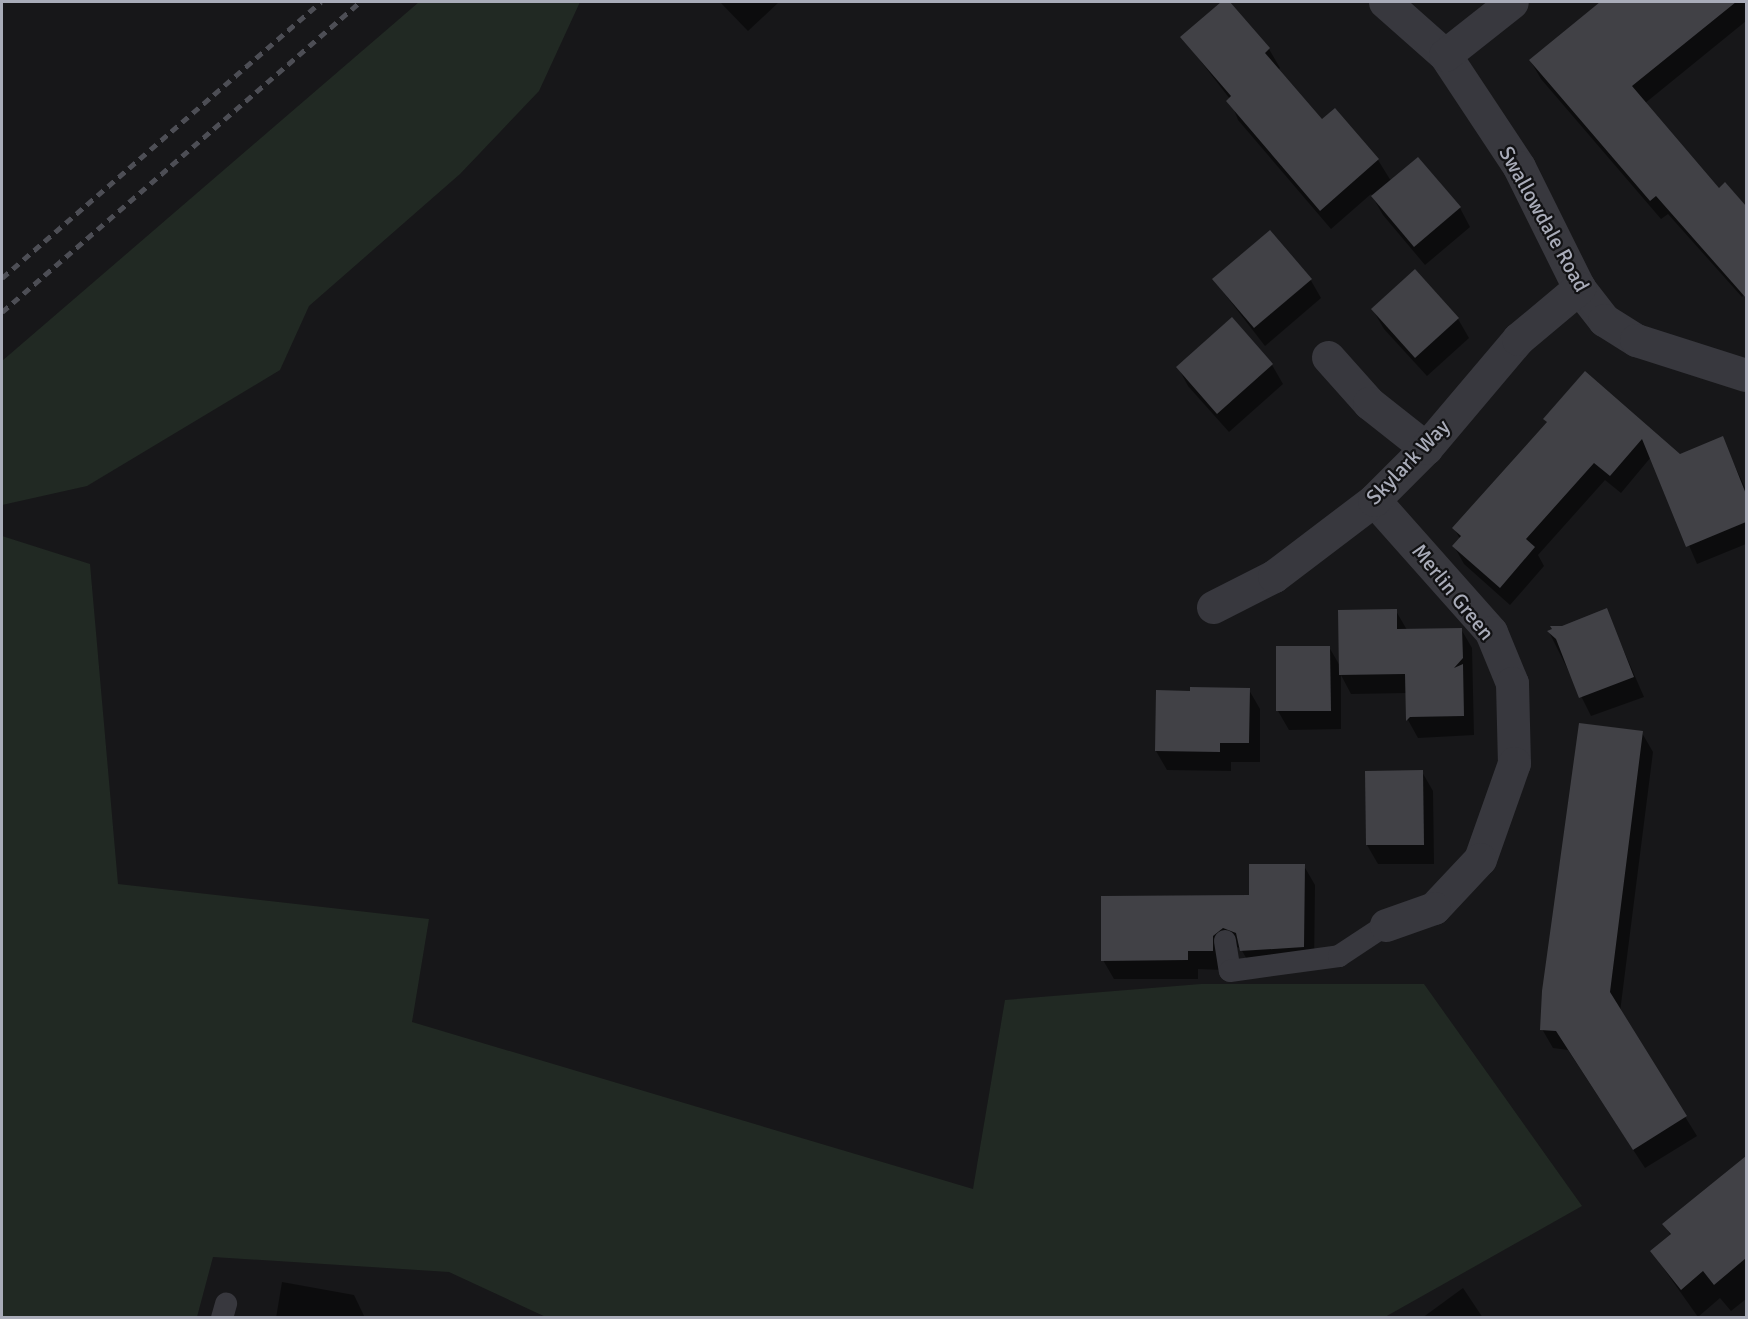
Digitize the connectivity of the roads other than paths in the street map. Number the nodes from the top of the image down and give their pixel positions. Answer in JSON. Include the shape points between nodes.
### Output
{"nodes":[{"id":1,"x":1385,"y":2,"type":"edge"},
{"id":2,"x":1512,"y":2,"type":"edge"},
{"id":3,"x":1445,"y":55,"type":"junction"},
{"id":4,"x":1579,"y":288,"type":"junction"},
{"id":5,"x":1328,"y":357,"type":"dead end"},
{"id":6,"x":1746,"y":375,"type":"edge"},
{"id":7,"x":1426,"y":448,"type":"junction"},
{"id":8,"x":1374,"y":500,"type":"junction"},
{"id":9,"x":1214,"y":607,"type":"dead end"},
{"id":10,"x":1386,"y":925,"type":"joint"},
{"id":11,"x":1225,"y":941,"type":"dead end"}],
"edges":[{"from":1,"to":3,"type":"street","name":"Swallowdale Road"},
{"from":2,"to":3,"type":"street"},
{"from":3,"to":4,"type":"street","name":"Swallowdale Road","via":[[1519,167]]},
{"from":4,"to":6,"type":"street","name":"Swallowdale Road","via":[[1604,320],[1636,340]]},
{"from":4,"to":7,"type":"street","name":"Skylark Way","via":[[1518,339]]},
{"from":5,"to":7,"type":"street","via":[[1369,403]]},
{"from":7,"to":8,"type":"street","name":"Skylark Way"},
{"from":8,"to":9,"type":"street","name":"Skylark Way","via":[[1274,576]]},
{"from":8,"to":10,"type":"street","name":"Merlin Green","via":[[1491,632],[1512,684],[1515,763],[1480,859],[1434,908]]},
{"from":10,"to":11,"type":"lane","via":[[1339,956],[1230,971]]}]}
